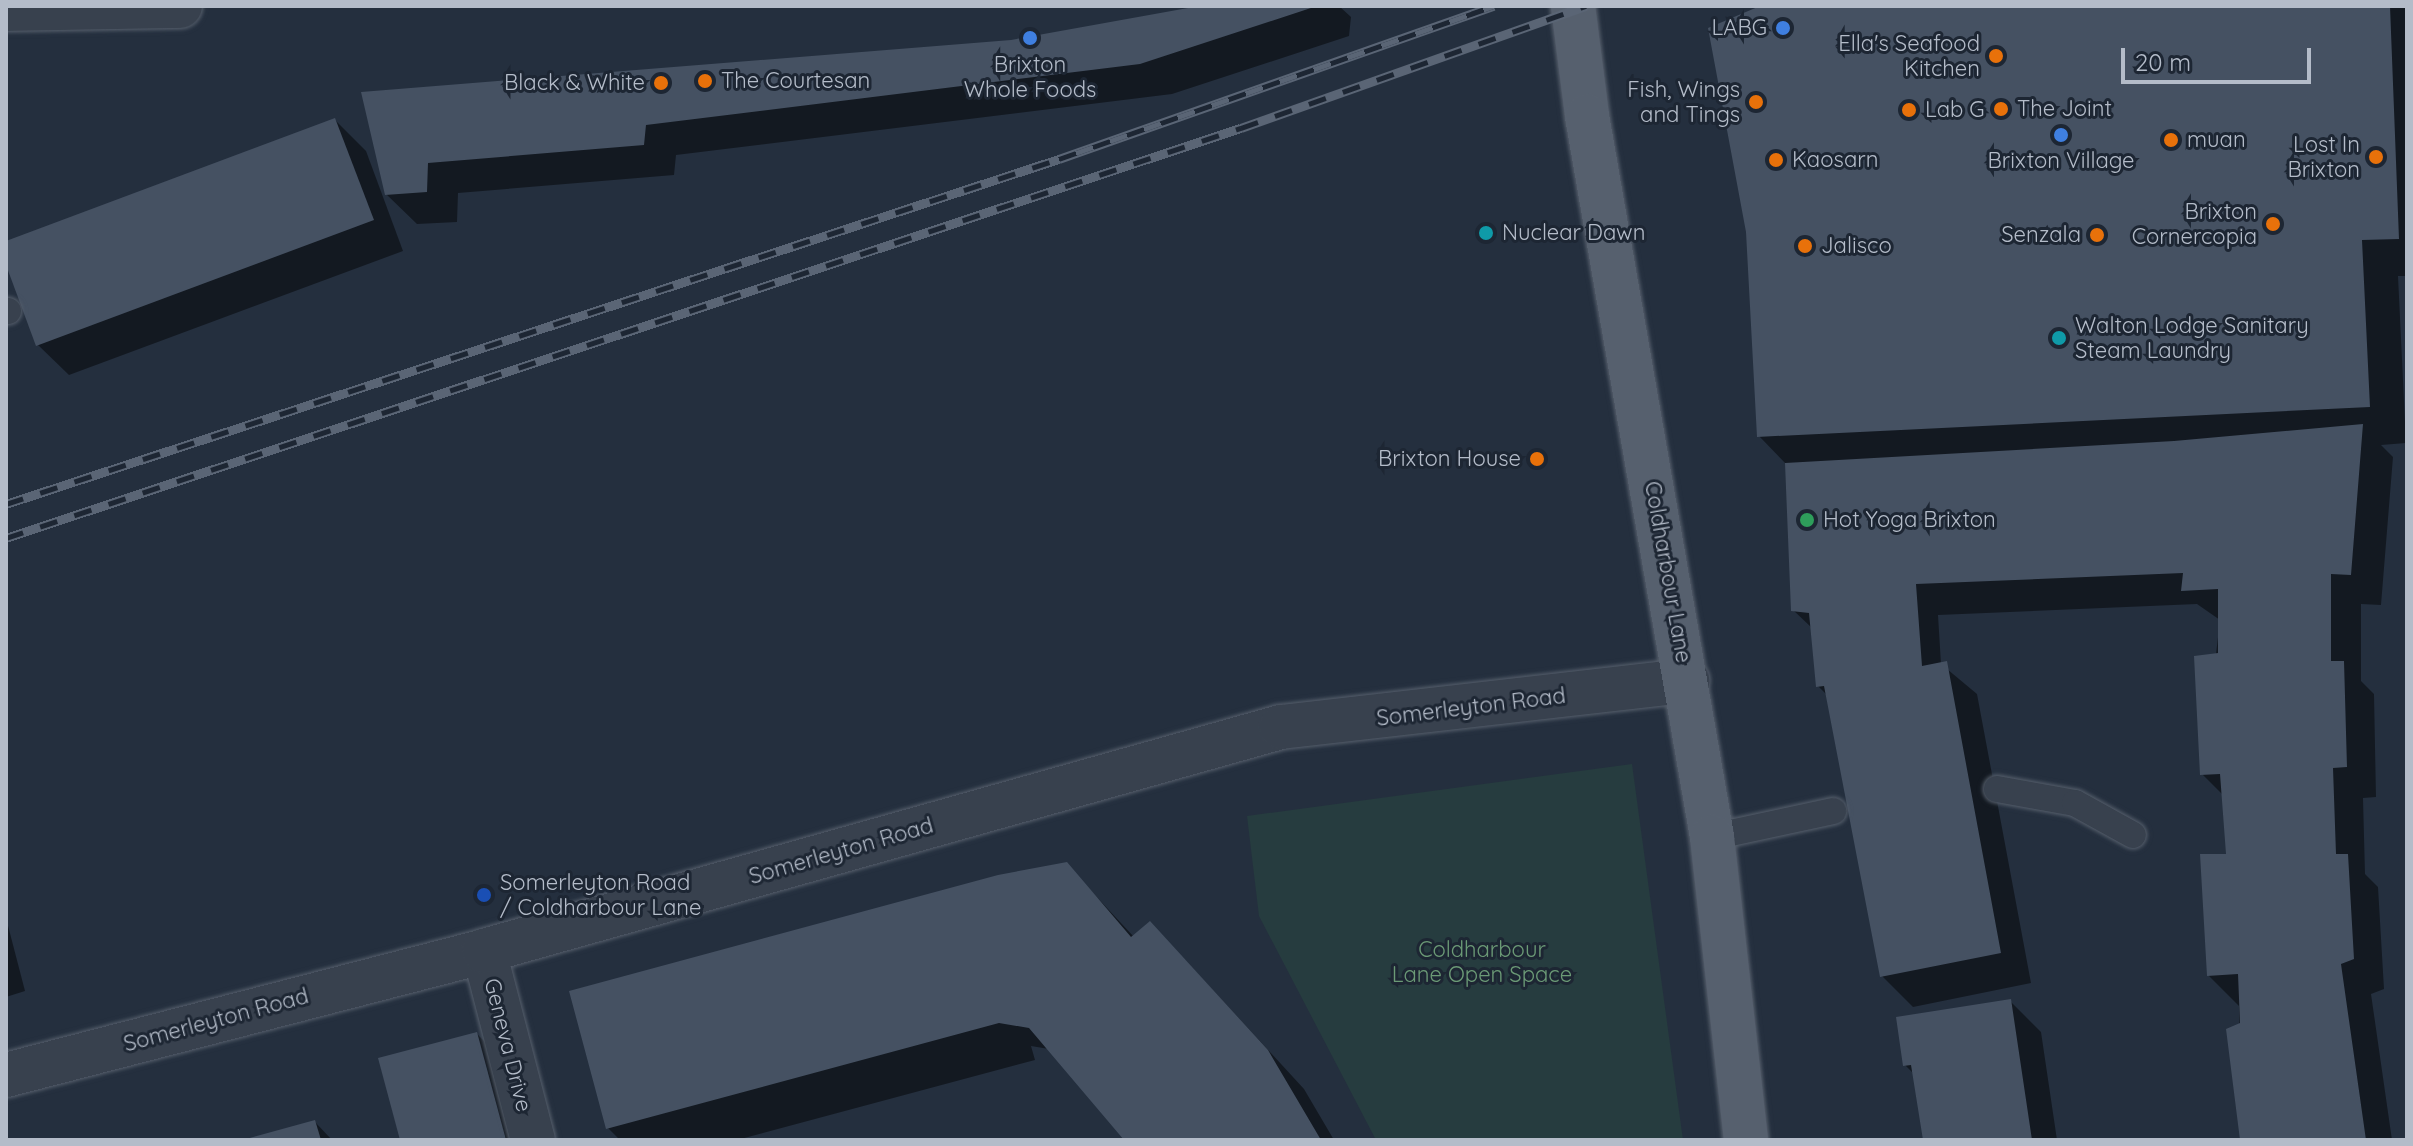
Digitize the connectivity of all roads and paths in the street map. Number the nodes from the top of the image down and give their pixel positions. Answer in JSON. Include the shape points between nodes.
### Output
{"nodes":[{"id":1,"x":180,"y":6,"type":"edge"},
{"id":2,"x":1573,"y":6,"type":"edge"},
{"id":3,"x":6,"y":9,"type":"edge"},
{"id":4,"x":1687,"y":681,"type":"junction"},
{"id":5,"x":1997,"y":789,"type":"dead end"},
{"id":6,"x":1833,"y":811,"type":"dead end"},
{"id":7,"x":2133,"y":835,"type":"dead end"},
{"id":8,"x":1712,"y":837,"type":"junction"},
{"id":9,"x":484,"y":951,"type":"junction"},
{"id":10,"x":6,"y":1075,"type":"edge"},
{"id":11,"x":533,"y":1140,"type":"edge"},
{"id":12,"x":1746,"y":1140,"type":"edge"}],
"edges":[{"from":1,"to":3,"type":"street"},
{"from":2,"to":4,"type":"main road","name":"Coldharbour Lane","via":[[1587,116]]},
{"from":4,"to":8,"type":"main road","name":"Coldharbour Lane"},
{"from":4,"to":9,"type":"street","name":"Somerleyton Road","via":[[1281,727]]},
{"from":5,"to":7,"type":"lane","via":[[2075,803]]},
{"from":6,"to":8,"type":"lane"},
{"from":8,"to":12,"type":"main road","name":"Coldharbour Lane"},
{"from":9,"to":10,"type":"street","name":"Somerleyton Road"},
{"from":9,"to":11,"type":"street","name":"Geneva Drive"}]}
